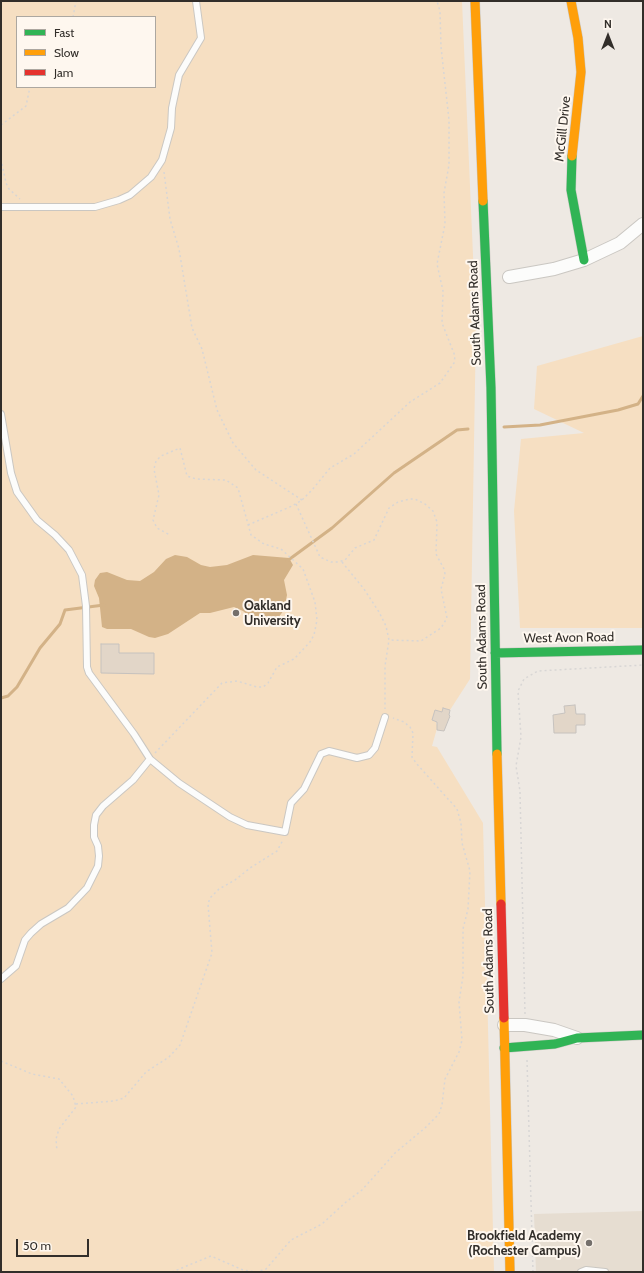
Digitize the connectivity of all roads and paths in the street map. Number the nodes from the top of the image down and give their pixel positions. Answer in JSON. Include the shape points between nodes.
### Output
{"nodes":[{"id":1,"x":76,"y":1,"type":"edge"},
{"id":2,"x":196,"y":1,"type":"edge"},
{"id":3,"x":437,"y":1,"type":"edge"},
{"id":4,"x":475,"y":1,"type":"edge"},
{"id":5,"x":571,"y":1,"type":"edge"},
{"id":6,"x":73,"y":16,"type":"edge"},
{"id":7,"x":30,"y":88,"type":"edge"},
{"id":8,"x":1,"y":125,"type":"edge"},
{"id":9,"x":1,"y":159,"type":"edge"},
{"id":10,"x":162,"y":160,"type":"junction"},
{"id":11,"x":1,"y":207,"type":"edge"},
{"id":12,"x":25,"y":207,"type":"junction"},
{"id":13,"x":643,"y":224,"type":"edge"},
{"id":14,"x":584,"y":260,"type":"junction"},
{"id":15,"x":509,"y":277,"type":"dead end"},
{"id":16,"x":1,"y":414,"type":"edge"},
{"id":17,"x":302,"y":500,"type":"junction"},
{"id":18,"x":296,"y":504,"type":"junction"},
{"id":19,"x":248,"y":525,"type":"junction"},
{"id":20,"x":170,"y":535,"type":"dead end"},
{"id":21,"x":342,"y":562,"type":"junction"},
{"id":22,"x":389,"y":640,"type":"junction"},
{"id":23,"x":643,"y":650,"type":"edge"},
{"id":24,"x":495,"y":653,"type":"junction"},
{"id":25,"x":643,"y":665,"type":"edge"},
{"id":26,"x":385,"y":717,"type":"junction"},
{"id":27,"x":150,"y":759,"type":"junction"},
{"id":28,"x":285,"y":832,"type":"junction"},
{"id":29,"x":1,"y":978,"type":"edge"},
{"id":30,"x":504,"y":1025,"type":"junction"},
{"id":31,"x":526,"y":1026,"type":"junction"},
{"id":32,"x":643,"y":1035,"type":"edge"},
{"id":33,"x":577,"y":1038,"type":"junction"},
{"id":34,"x":526,"y":1047,"type":"junction"},
{"id":35,"x":504,"y":1048,"type":"junction"},
{"id":36,"x":1,"y":1061,"type":"edge"},
{"id":37,"x":76,"y":1104,"type":"junction"},
{"id":38,"x":57,"y":1151,"type":"dead end"},
{"id":39,"x":172,"y":1272,"type":"edge"},
{"id":40,"x":510,"y":1272,"type":"edge"},
{"id":41,"x":533,"y":1272,"type":"edge"},
{"id":42,"x":582,"y":1272,"type":"edge"},
{"id":43,"x":605,"y":1272,"type":"edge"}],
"edges":[{"from":1,"to":6,"type":"path"},
{"from":2,"to":10,"type":"lane","via":[[201,38],[179,75],[171,128]]},
{"from":3,"to":17,"type":"path","via":[[449,120],[448,165],[444,193],[445,224],[437,264],[443,291],[442,323],[455,356],[454,363],[440,383],[410,402],[354,454],[330,468]]},
{"from":4,"to":24,"type":"main road","name":"South Adams Road","via":[[491,388]]},
{"from":5,"to":14,"type":"main road","name":"McGill Drive","via":[[578,38],[580,72],[571,190]]},
{"from":7,"to":8,"type":"path","via":[[26,106]]},
{"from":9,"to":12,"type":"path","via":[[6,183]]},
{"from":10,"to":12,"type":"lane","via":[[150,177],[130,195],[107,205],[80,209]]},
{"from":10,"to":17,"type":"path","via":[[170,220],[179,249],[192,328],[202,349],[217,410],[233,444],[256,470]]},
{"from":11,"to":12,"type":"lane"},
{"from":13,"to":14,"type":"street","via":[[620,243]]},
{"from":14,"to":15,"type":"street","via":[[554,269]]},
{"from":16,"to":27,"type":"lane","via":[[11,473],[17,492],[37,520],[69,550],[82,575],[89,673]]},
{"from":17,"to":18,"type":"path"},
{"from":18,"to":19,"type":"path"},
{"from":18,"to":21,"type":"path","via":[[320,557]]},
{"from":19,"to":20,"type":"path","via":[[238,488],[226,480],[196,479],[187,476],[180,448],[160,456],[154,469],[160,495],[153,520],[157,528]]},
{"from":19,"to":27,"type":"path","via":[[255,538],[264,544],[281,549],[300,566],[316,608],[316,628],[310,642],[294,659],[277,667],[272,678],[263,687],[237,681],[222,683]]},
{"from":21,"to":22,"type":"path","via":[[352,572],[379,612]]},
{"from":21,"to":22,"type":"path","via":[[355,548],[374,540],[389,508],[398,502],[410,499],[420,501],[435,514],[438,527],[436,554],[445,574],[441,589],[447,618],[441,628],[421,641]]},
{"from":22,"to":26,"type":"path","via":[[385,666]]},
{"from":23,"to":24,"type":"main road","name":"West Avon Road"},
{"from":24,"to":30,"type":"main road","name":"South Adams Road"},
{"from":25,"to":31,"type":"path","via":[[538,671],[524,679],[518,691],[521,737],[516,766],[520,791]]},
{"from":26,"to":28,"type":"lane","via":[[375,748],[369,755],[358,758],[329,751],[321,754],[304,789],[292,803]]},
{"from":26,"to":39,"type":"path","via":[[404,722],[410,727],[413,733],[412,757],[457,809],[462,843],[468,862],[468,904],[463,929],[463,976],[459,1002],[462,1040],[459,1052],[445,1079],[439,1114],[395,1153],[362,1190],[322,1224],[291,1240],[266,1269],[257,1272],[243,1270],[211,1256]]},
{"from":27,"to":28,"type":"lane","via":[[179,783],[230,817],[247,825]]},
{"from":27,"to":29,"type":"lane","via":[[133,780],[96,815],[94,837],[98,846],[98,866],[87,888],[68,908],[31,933],[25,940],[16,966]]},
{"from":28,"to":37,"type":"path","via":[[277,851],[219,889],[210,898],[208,904],[212,953],[180,1045],[146,1072],[124,1098]]},
{"from":30,"to":31,"type":"street"},
{"from":30,"to":35,"type":"main road","name":"South Adams Road"},
{"from":31,"to":33,"type":"street","via":[[554,1030]]},
{"from":32,"to":33,"type":"main road"},
{"from":33,"to":34,"type":"main road","via":[[555,1044]]},
{"from":34,"to":35,"type":"main road"},
{"from":34,"to":41,"type":"path"},
{"from":35,"to":40,"type":"main road","name":"South Adams Road"},
{"from":36,"to":37,"type":"path","via":[[32,1074],[59,1079],[73,1096]]},
{"from":37,"to":38,"type":"path","via":[[75,1110],[59,1129],[56,1139]]},
{"from":42,"to":43,"type":"lane"}]}
